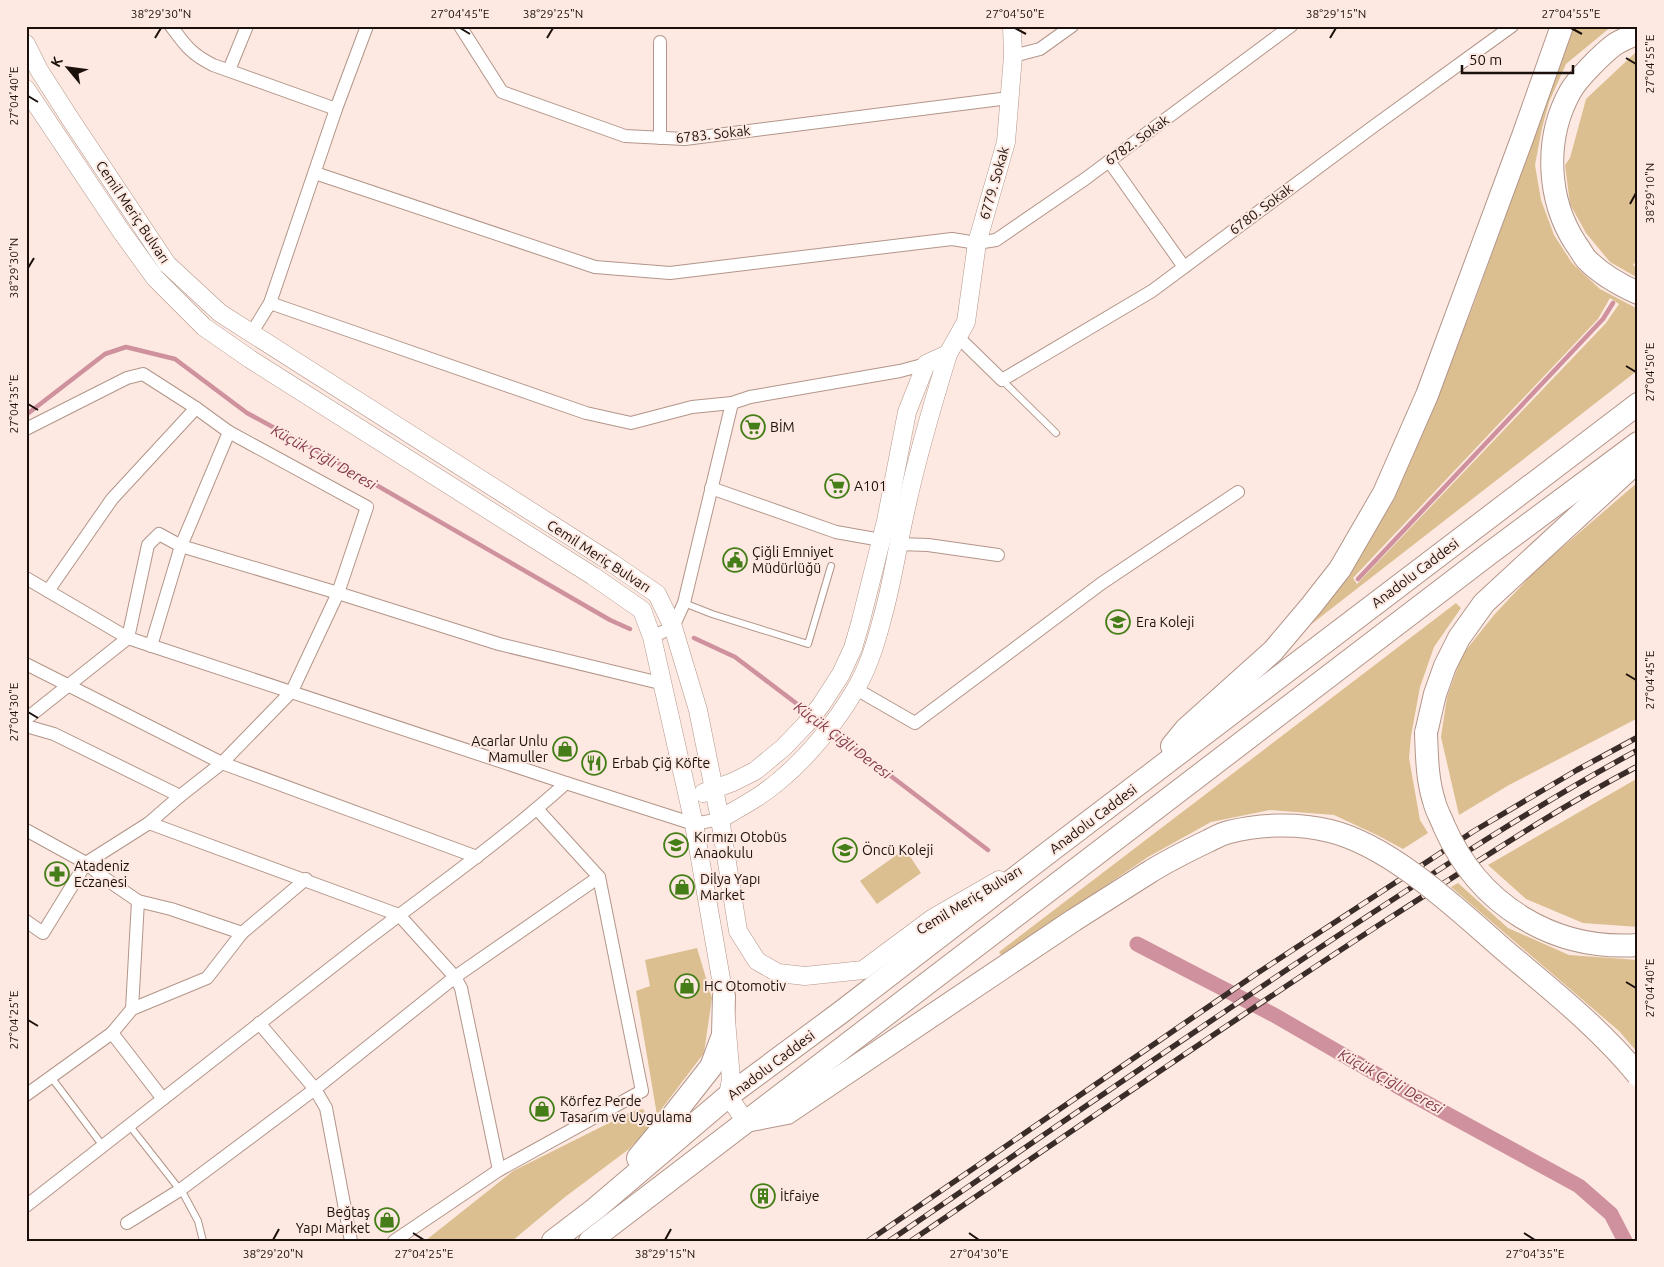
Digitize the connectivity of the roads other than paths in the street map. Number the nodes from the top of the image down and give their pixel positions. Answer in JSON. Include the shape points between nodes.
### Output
{"nodes":[{"id":1,"x":171,"y":26,"type":"edge"},
{"id":2,"x":248,"y":26,"type":"edge"},
{"id":3,"x":367,"y":26,"type":"edge"},
{"id":4,"x":460,"y":26,"type":"edge"},
{"id":5,"x":1012,"y":26,"type":"edge"},
{"id":6,"x":1072,"y":26,"type":"edge"},
{"id":7,"x":1291,"y":26,"type":"edge"},
{"id":8,"x":1512,"y":26,"type":"edge"},
{"id":9,"x":1562,"y":26,"type":"edge"},
{"id":10,"x":1638,"y":33,"type":"edge"},
{"id":11,"x":660,"y":42,"type":"dead end"},
{"id":12,"x":26,"y":44,"type":"edge"},
{"id":13,"x":1013,"y":56,"type":"junction"},
{"id":14,"x":229,"y":70,"type":"junction"},
{"id":15,"x":26,"y":89,"type":"edge"},
{"id":16,"x":1009,"y":98,"type":"junction"},
{"id":17,"x":336,"y":109,"type":"junction"},
{"id":18,"x":660,"y":138,"type":"junction"},
{"id":19,"x":1109,"y":161,"type":"junction"},
{"id":20,"x":315,"y":173,"type":"junction"},
{"id":21,"x":977,"y":244,"type":"junction"},
{"id":22,"x":1184,"y":267,"type":"junction"},
{"id":23,"x":1638,"y":293,"type":"edge"},
{"id":24,"x":270,"y":303,"type":"junction"},
{"id":25,"x":251,"y":334,"type":"junction"},
{"id":26,"x":958,"y":337,"type":"junction"},
{"id":27,"x":948,"y":354,"type":"junction"},
{"id":28,"x":926,"y":364,"type":"junction"},
{"id":29,"x":1002,"y":380,"type":"junction"},
{"id":30,"x":732,"y":403,"type":"junction"},
{"id":31,"x":1638,"y":404,"type":"edge"},
{"id":32,"x":196,"y":408,"type":"junction"},
{"id":33,"x":26,"y":429,"type":"edge"},
{"id":34,"x":229,"y":432,"type":"junction"},
{"id":35,"x":1056,"y":433,"type":"dead end"},
{"id":36,"x":1638,"y":443,"type":"edge"},
{"id":37,"x":1638,"y":461,"type":"edge"},
{"id":38,"x":711,"y":488,"type":"junction"},
{"id":39,"x":1238,"y":492,"type":"dead end"},
{"id":40,"x":890,"y":542,"type":"junction"},
{"id":41,"x":181,"y":546,"type":"junction"},
{"id":42,"x":998,"y":554,"type":"dead end"},
{"id":43,"x":830,"y":566,"type":"dead end"},
{"id":44,"x":26,"y":578,"type":"edge"},
{"id":45,"x":48,"y":591,"type":"junction"},
{"id":46,"x":338,"y":593,"type":"junction"},
{"id":47,"x":684,"y":603,"type":"junction"},
{"id":48,"x":674,"y":627,"type":"junction"},
{"id":49,"x":652,"y":636,"type":"junction"},
{"id":50,"x":128,"y":638,"type":"junction"},
{"id":51,"x":151,"y":646,"type":"junction"},
{"id":52,"x":26,"y":664,"type":"edge"},
{"id":53,"x":664,"y":684,"type":"junction"},
{"id":54,"x":67,"y":686,"type":"junction"},
{"id":55,"x":856,"y":690,"type":"junction"},
{"id":56,"x":292,"y":691,"type":"junction"},
{"id":57,"x":26,"y":719,"type":"edge"},
{"id":58,"x":26,"y":726,"type":"edge"},
{"id":59,"x":222,"y":763,"type":"junction"},
{"id":60,"x":1144,"y":781,"type":"junction"},
{"id":61,"x":566,"y":783,"type":"junction"},
{"id":62,"x":713,"y":790,"type":"junction"},
{"id":63,"x":180,"y":796,"type":"junction"},
{"id":64,"x":688,"y":797,"type":"junction"},
{"id":65,"x":537,"y":809,"type":"junction"},
{"id":66,"x":720,"y":819,"type":"junction"},
{"id":67,"x":149,"y":823,"type":"junction"},
{"id":68,"x":694,"y":824,"type":"junction"},
{"id":69,"x":26,"y":830,"type":"edge"},
{"id":70,"x":1049,"y":852,"type":"junction"},
{"id":71,"x":477,"y":856,"type":"junction"},
{"id":72,"x":86,"y":863,"type":"junction"},
{"id":73,"x":599,"y":877,"type":"junction"},
{"id":74,"x":306,"y":880,"type":"junction"},
{"id":75,"x":138,"y":901,"type":"junction"},
{"id":76,"x":399,"y":915,"type":"junction"},
{"id":77,"x":26,"y":921,"type":"edge"},
{"id":78,"x":242,"y":933,"type":"junction"},
{"id":79,"x":1638,"y":945,"type":"edge"},
{"id":80,"x":455,"y":977,"type":"junction"},
{"id":81,"x":724,"y":996,"type":"junction"},
{"id":82,"x":132,"y":1009,"type":"junction"},
{"id":83,"x":259,"y":1024,"type":"junction"},
{"id":84,"x":112,"y":1033,"type":"junction"},
{"id":85,"x":1638,"y":1075,"type":"edge"},
{"id":86,"x":50,"y":1077,"type":"junction"},
{"id":87,"x":315,"y":1089,"type":"junction"},
{"id":88,"x":26,"y":1095,"type":"edge"},
{"id":89,"x":728,"y":1096,"type":"junction"},
{"id":90,"x":163,"y":1099,"type":"junction"},
{"id":91,"x":746,"y":1122,"type":"junction"},
{"id":92,"x":129,"y":1125,"type":"junction"},
{"id":93,"x":103,"y":1146,"type":"junction"},
{"id":94,"x":499,"y":1170,"type":"junction"},
{"id":95,"x":180,"y":1190,"type":"junction"},
{"id":96,"x":26,"y":1206,"type":"edge"},
{"id":97,"x":595,"y":1209,"type":"junction"},
{"id":98,"x":127,"y":1223,"type":"dead end"},
{"id":99,"x":203,"y":1241,"type":"edge"},
{"id":100,"x":351,"y":1241,"type":"edge"},
{"id":101,"x":394,"y":1241,"type":"edge"},
{"id":102,"x":553,"y":1241,"type":"edge"},
{"id":103,"x":590,"y":1241,"type":"edge"}],
"edges":[{"from":1,"to":14,"type":"street","via":[[196,56]]},
{"from":2,"to":14,"type":"street"},
{"from":3,"to":17,"type":"street"},
{"from":4,"to":18,"type":"street","name":"6783. Sokak","via":[[502,92],[625,136]]},
{"from":5,"to":13,"type":"main road","name":"6779. Sokak"},
{"from":6,"to":13,"type":"street","via":[[1040,49]]},
{"from":7,"to":19,"type":"street","name":"6782. Sokak"},
{"from":8,"to":22,"type":"street","name":"6780. Sokak"},
{"from":9,"to":60,"type":"highway","via":[[1427,395],[1384,493],[1340,569],[1312,606],[1273,650],[1186,729]]},
{"from":10,"to":23,"type":"highway","via":[[1614,46],[1570,91],[1558,119],[1552,169],[1561,216],[1586,259],[1620,285]]},
{"from":11,"to":18,"type":"street"},
{"from":12,"to":25,"type":"main road","name":"Cemil Meriç Bulvarı","via":[[71,120],[167,264],[220,313]]},
{"from":13,"to":16,"type":"main road","name":"6779. Sokak"},
{"from":14,"to":17,"type":"street"},
{"from":15,"to":49,"type":"main road","name":"Cemil Meriç Bulvarı","via":[[156,278],[204,327],[593,576],[642,610]]},
{"from":16,"to":18,"type":"street","name":"6783. Sokak","via":[[685,139]]},
{"from":16,"to":21,"type":"main road","name":"6779. Sokak","via":[[1006,142]]},
{"from":17,"to":20,"type":"street"},
{"from":19,"to":21,"type":"street","name":"6782. Sokak","via":[[996,240]]},
{"from":19,"to":22,"type":"street"},
{"from":20,"to":21,"type":"street","via":[[595,267],[670,273],[952,238]]},
{"from":20,"to":24,"type":"street"},
{"from":21,"to":26,"type":"main road","name":"6779. Sokak","via":[[966,322]]},
{"from":22,"to":29,"type":"street","name":"6780. Sokak","via":[[1152,291]]},
{"from":24,"to":25,"type":"street"},
{"from":24,"to":30,"type":"street","via":[[577,410],[631,423],[692,408]]},
{"from":25,"to":48,"type":"main road","name":"Cemil Meriç Bulvarı","via":[[612,563],[656,594]]},
{"from":26,"to":27,"type":"main road","name":"6779. Sokak"},
{"from":26,"to":29,"type":"street"},
{"from":27,"to":28,"type":"main road"},
{"from":27,"to":40,"type":"main road","name":"6779. Sokak","via":[[910,487]]},
{"from":28,"to":30,"type":"street"},
{"from":28,"to":40,"type":"main road","via":[[907,412]]},
{"from":29,"to":35,"type":"lane"},
{"from":30,"to":38,"type":"street"},
{"from":31,"to":60,"type":"highway","name":"Anadolu Caddesi"},
{"from":32,"to":33,"type":"street","via":[[143,374],[127,378]]},
{"from":32,"to":34,"type":"street"},
{"from":32,"to":45,"type":"street","via":[[112,499]]},
{"from":34,"to":41,"type":"street"},
{"from":34,"to":46,"type":"street","via":[[367,507]]},
{"from":36,"to":91,"type":"highway"},
{"from":37,"to":79,"type":"highway","bridge":true,"via":[[1484,603],[1444,666],[1426,733],[1427,768],[1434,802],[1450,839],[1472,874],[1492,895],[1514,913],[1568,939],[1600,945]]},
{"from":38,"to":40,"type":"street","via":[[836,532]]},
{"from":38,"to":47,"type":"street"},
{"from":39,"to":55,"type":"street","via":[[1102,583],[915,723]]},
{"from":40,"to":42,"type":"street"},
{"from":40,"to":55,"type":"main road","via":[[882,619]]},
{"from":40,"to":62,"type":"main road","via":[[853,648],[826,697],[783,748],[755,771]]},
{"from":41,"to":46,"type":"street"},
{"from":41,"to":50,"type":"street","via":[[159,534],[148,545]]},
{"from":41,"to":51,"type":"street"},
{"from":43,"to":47,"type":"lane","via":[[808,644]]},
{"from":44,"to":45,"type":"street"},
{"from":45,"to":50,"type":"street"},
{"from":46,"to":53,"type":"street","via":[[499,644]]},
{"from":46,"to":56,"type":"street"},
{"from":47,"to":48,"type":"street"},
{"from":48,"to":49,"type":"street"},
{"from":48,"to":62,"type":"main road","name":"Cemil Meriç Bulvarı","via":[[698,710]]},
{"from":49,"to":53,"type":"main road","name":"Cemil Meriç Bulvarı"},
{"from":50,"to":51,"type":"street"},
{"from":50,"to":54,"type":"street"},
{"from":51,"to":56,"type":"street"},
{"from":52,"to":54,"type":"street"},
{"from":53,"to":64,"type":"main road","name":"Cemil Meriç Bulvarı"},
{"from":54,"to":57,"type":"street"},
{"from":54,"to":59,"type":"street"},
{"from":55,"to":66,"type":"main road","via":[[814,746],[781,780]]},
{"from":56,"to":59,"type":"street"},
{"from":56,"to":61,"type":"street"},
{"from":58,"to":63,"type":"street","via":[[54,734]]},
{"from":59,"to":63,"type":"street"},
{"from":59,"to":71,"type":"street"},
{"from":60,"to":70,"type":"highway","name":"Anadolu Caddesi"},
{"from":61,"to":65,"type":"street"},
{"from":61,"to":68,"type":"street"},
{"from":62,"to":64,"type":"main road"},
{"from":62,"to":66,"type":"main road","name":"Cemil Meriç Bulvarı"},
{"from":63,"to":67,"type":"street"},
{"from":64,"to":68,"type":"main road","name":"Cemil Meriç Bulvarı"},
{"from":65,"to":71,"type":"street"},
{"from":65,"to":73,"type":"street"},
{"from":66,"to":68,"type":"street"},
{"from":66,"to":70,"type":"main road","name":"Cemil Meriç Bulvarı","via":[[738,931],[757,961],[778,973],[804,976],[862,970],[933,918]]},
{"from":67,"to":72,"type":"street"},
{"from":67,"to":74,"type":"street"},
{"from":68,"to":81,"type":"main road","name":"Cemil Meriç Bulvarı"},
{"from":69,"to":72,"type":"street"},
{"from":70,"to":89,"type":"highway","name":"Anadolu Caddesi"},
{"from":71,"to":76,"type":"street"},
{"from":72,"to":75,"type":"street"},
{"from":72,"to":77,"type":"street","via":[[44,933]]},
{"from":73,"to":80,"type":"street"},
{"from":73,"to":94,"type":"street","via":[[642,1091]]},
{"from":74,"to":76,"type":"street"},
{"from":74,"to":78,"type":"street"},
{"from":75,"to":78,"type":"street"},
{"from":75,"to":82,"type":"street"},
{"from":76,"to":80,"type":"street"},
{"from":76,"to":83,"type":"street"},
{"from":78,"to":82,"type":"street","via":[[207,978]]},
{"from":80,"to":87,"type":"street"},
{"from":80,"to":94,"type":"street","via":[[461,988]]},
{"from":81,"to":89,"type":"main road","name":"Cemil Meriç Bulvarı","via":[[731,1079]]},
{"from":81,"to":97,"type":"highway","via":[[723,1035],[711,1067]]},
{"from":82,"to":84,"type":"street"},
{"from":83,"to":87,"type":"street"},
{"from":83,"to":90,"type":"street"},
{"from":84,"to":86,"type":"street"},
{"from":84,"to":90,"type":"street"},
{"from":85,"to":91,"type":"highway","bridge":true,"via":[[1594,1027],[1396,861],[1360,841],[1330,830],[1260,826],[1227,832],[1148,873],[787,1113]]},
{"from":86,"to":88,"type":"street"},
{"from":86,"to":93,"type":"lane"},
{"from":87,"to":95,"type":"street"},
{"from":87,"to":100,"type":"street","via":[[326,1108]]},
{"from":89,"to":91,"type":"main road"},
{"from":89,"to":97,"type":"highway","name":"Anadolu Caddesi"},
{"from":90,"to":92,"type":"street"},
{"from":91,"to":103,"type":"highway"},
{"from":92,"to":93,"type":"street"},
{"from":92,"to":95,"type":"lane"},
{"from":93,"to":96,"type":"street"},
{"from":94,"to":101,"type":"street"},
{"from":95,"to":98,"type":"street"},
{"from":95,"to":99,"type":"lane","via":[[198,1221]]},
{"from":97,"to":102,"type":"highway","name":"Anadolu Caddesi"}]}
